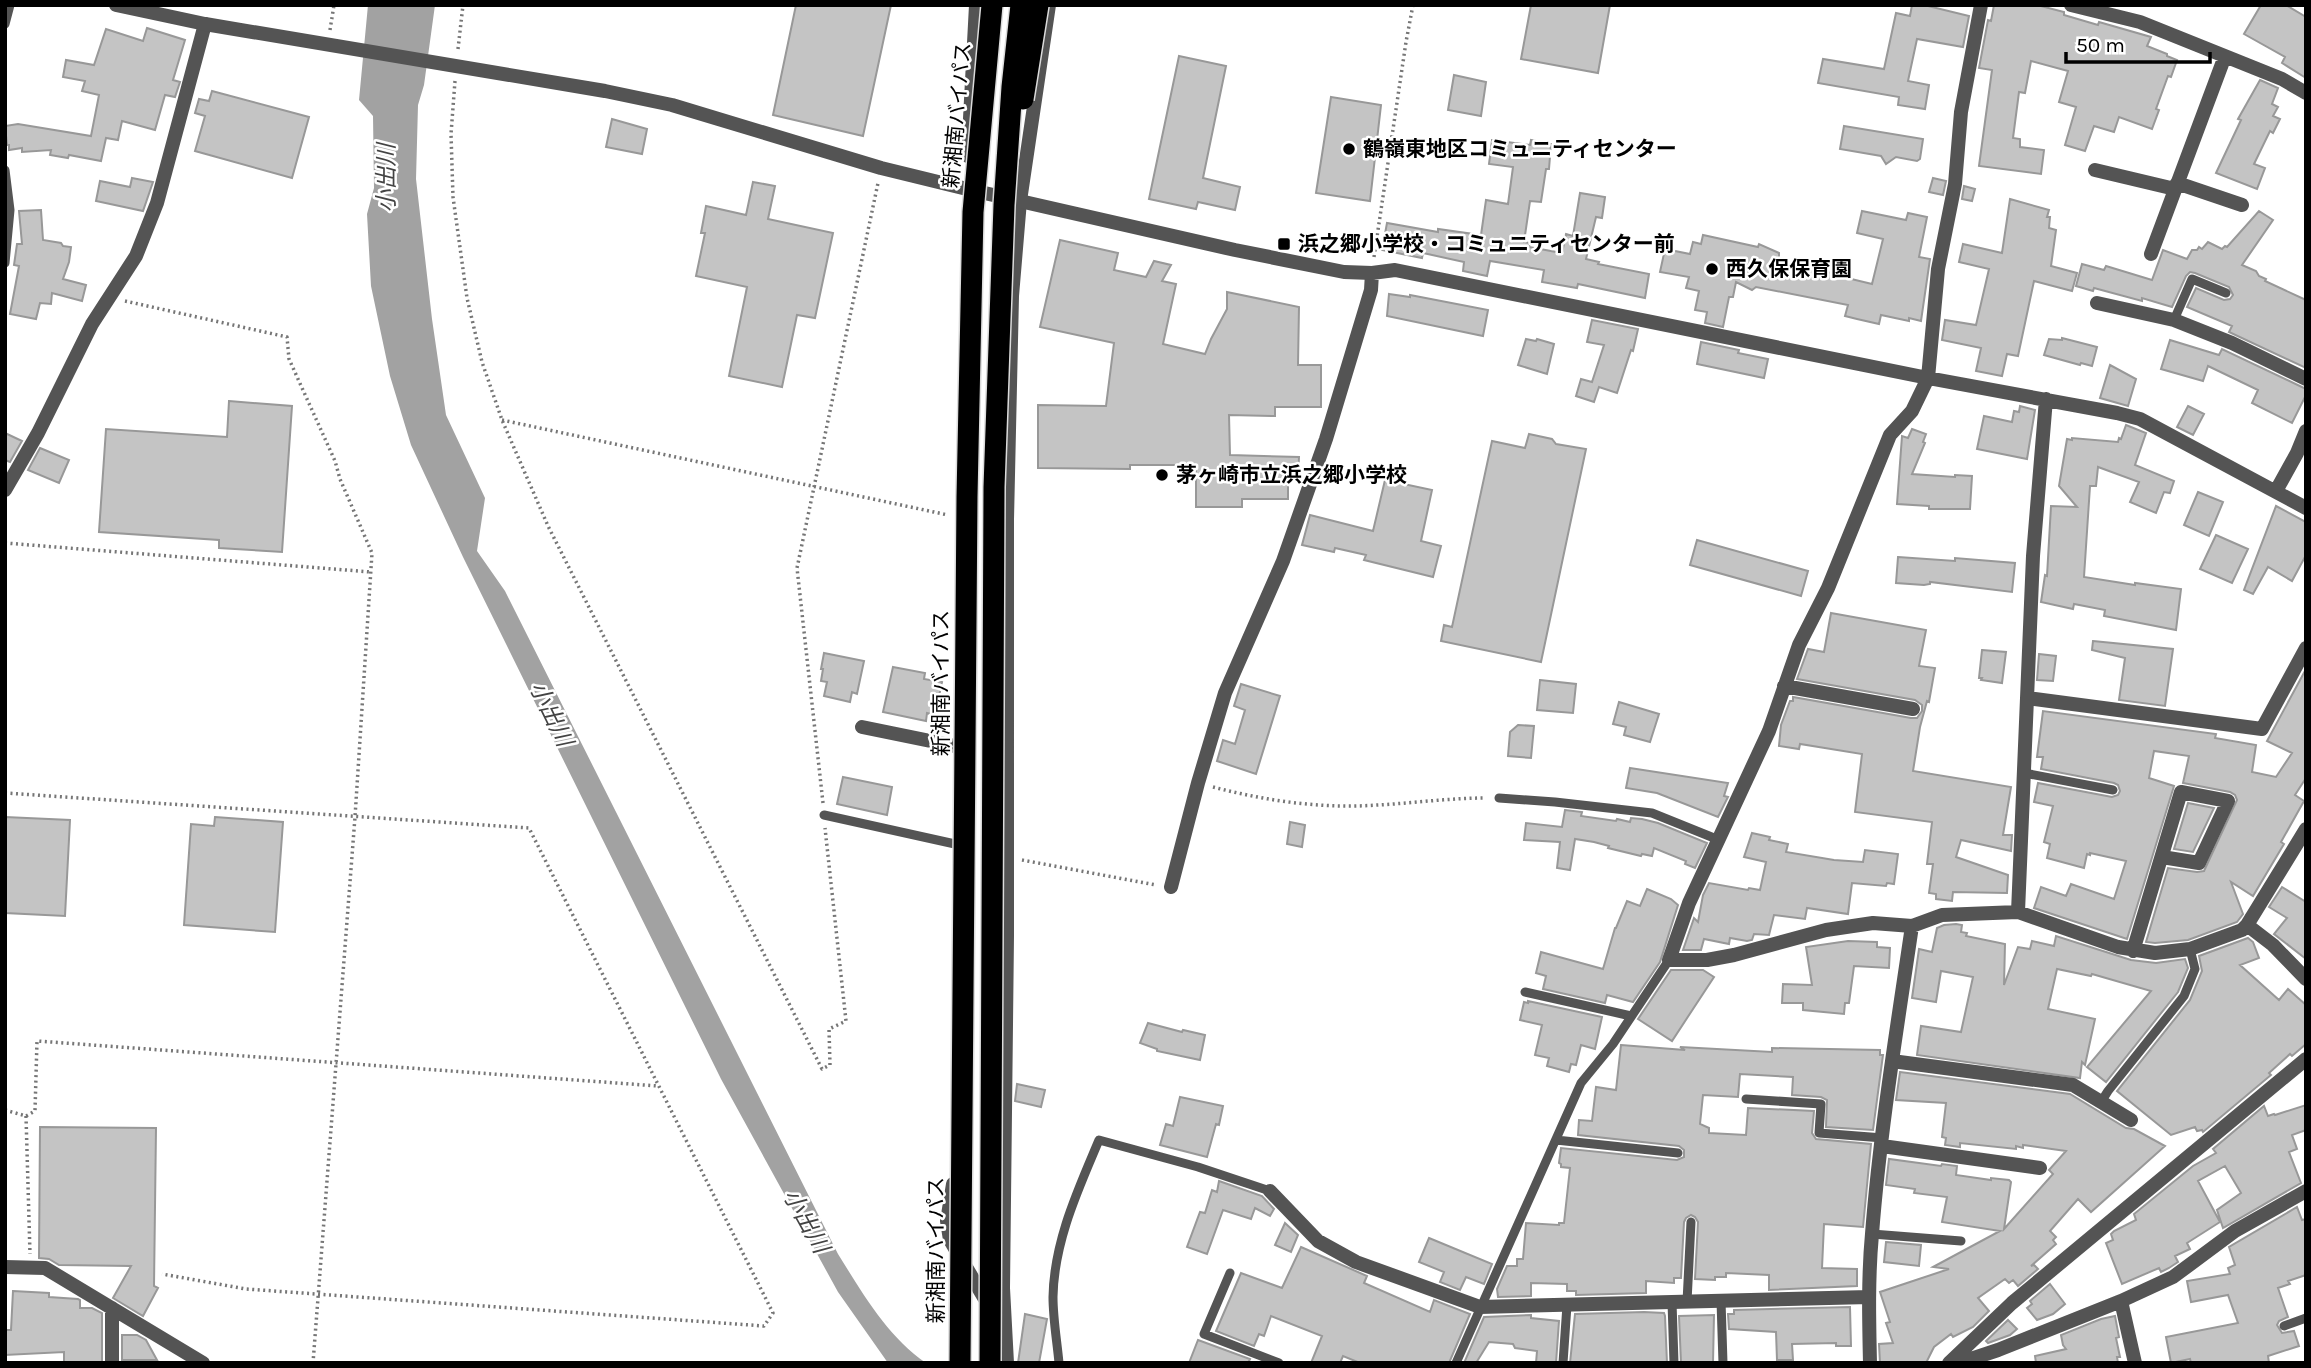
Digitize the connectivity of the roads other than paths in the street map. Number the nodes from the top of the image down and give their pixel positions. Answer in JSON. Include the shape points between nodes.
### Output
{"nodes":[{"id":1,"x":10,"y":5,"type":"edge"},
{"id":2,"x":116,"y":5,"type":"edge"},
{"id":3,"x":979,"y":5,"type":"edge"},
{"id":4,"x":992,"y":5,"type":"edge"},
{"id":5,"x":1021,"y":5,"type":"edge"},
{"id":6,"x":1038,"y":5,"type":"edge"},
{"id":7,"x":1049,"y":5,"type":"edge"},
{"id":8,"x":1981,"y":5,"type":"edge"},
{"id":9,"x":2071,"y":5,"type":"edge"},
{"id":10,"x":5,"y":24,"type":"edge"},
{"id":11,"x":205,"y":24,"type":"junction"},
{"id":12,"x":2225,"y":56,"type":"junction"},
{"id":13,"x":2306,"y":93,"type":"edge"},
{"id":14,"x":5,"y":170,"type":"edge"},
{"id":15,"x":2095,"y":170,"type":"dead end"},
{"id":16,"x":2176,"y":186,"type":"junction"},
{"id":17,"x":967,"y":189,"type":"junction"},
{"id":18,"x":1012,"y":203,"type":"junction"},
{"id":19,"x":2242,"y":205,"type":"dead end"},
{"id":20,"x":973,"y":212,"type":"junction"},
{"id":21,"x":2151,"y":254,"type":"dead end"},
{"id":22,"x":5,"y":264,"type":"edge"},
{"id":23,"x":1372,"y":273,"type":"junction"},
{"id":24,"x":2226,"y":293,"type":"dead end"},
{"id":25,"x":2097,"y":303,"type":"dead end"},
{"id":26,"x":2174,"y":320,"type":"junction"},
{"id":27,"x":1928,"y":378,"type":"junction"},
{"id":28,"x":2306,"y":379,"type":"edge"},
{"id":29,"x":2046,"y":400,"type":"junction"},
{"id":30,"x":2306,"y":431,"type":"edge"},
{"id":31,"x":5,"y":490,"type":"edge"},
{"id":32,"x":2276,"y":491,"type":"junction"},
{"id":33,"x":2306,"y":508,"type":"edge"},
{"id":34,"x":2306,"y":648,"type":"edge"},
{"id":35,"x":1784,"y":686,"type":"junction"},
{"id":36,"x":2027,"y":698,"type":"junction"},
{"id":37,"x":1913,"y":709,"type":"dead end"},
{"id":38,"x":862,"y":727,"type":"dead end"},
{"id":39,"x":955,"y":746,"type":"junction"},
{"id":40,"x":2024,"y":773,"type":"junction"},
{"id":41,"x":2113,"y":790,"type":"dead end"},
{"id":42,"x":1499,"y":798,"type":"road end"},
{"id":43,"x":824,"y":815,"type":"road end"},
{"id":44,"x":2306,"y":829,"type":"edge"},
{"id":45,"x":1719,"y":841,"type":"junction"},
{"id":46,"x":956,"y":844,"type":"junction"},
{"id":47,"x":2162,"y":857,"type":"junction"},
{"id":48,"x":1171,"y":887,"type":"road end"},
{"id":49,"x":2018,"y":912,"type":"junction"},
{"id":50,"x":2247,"y":925,"type":"junction"},
{"id":51,"x":1912,"y":926,"type":"junction"},
{"id":52,"x":2190,"y":949,"type":"junction"},
{"id":53,"x":2133,"y":951,"type":"junction"},
{"id":54,"x":1669,"y":960,"type":"junction"},
{"id":55,"x":2306,"y":979,"type":"edge"},
{"id":56,"x":1525,"y":992,"type":"dead end"},
{"id":57,"x":1631,"y":1016,"type":"junction"},
{"id":58,"x":2306,"y":1059,"type":"edge"},
{"id":59,"x":1892,"y":1061,"type":"junction"},
{"id":60,"x":1746,"y":1099,"type":"dead end"},
{"id":61,"x":2101,"y":1102,"type":"junction"},
{"id":62,"x":2131,"y":1120,"type":"dead end"},
{"id":63,"x":1556,"y":1140,"type":"junction"},
{"id":64,"x":1882,"y":1142,"type":"junction"},
{"id":65,"x":1678,"y":1153,"type":"dead end"},
{"id":66,"x":2040,"y":1168,"type":"dead end"},
{"id":67,"x":1270,"y":1191,"type":"joint"},
{"id":68,"x":2306,"y":1191,"type":"edge"},
{"id":69,"x":1691,"y":1222,"type":"dead end"},
{"id":70,"x":1872,"y":1234,"type":"junction"},
{"id":71,"x":1961,"y":1241,"type":"dead end"},
{"id":72,"x":5,"y":1266,"type":"edge"},
{"id":73,"x":1230,"y":1273,"type":"dead end"},
{"id":74,"x":1869,"y":1297,"type":"junction"},
{"id":75,"x":1721,"y":1301,"type":"junction"},
{"id":76,"x":2121,"y":1301,"type":"junction"},
{"id":77,"x":1680,"y":1302,"type":"junction"},
{"id":78,"x":1567,"y":1305,"type":"junction"},
{"id":79,"x":1480,"y":1307,"type":"junction"},
{"id":80,"x":112,"y":1308,"type":"junction"},
{"id":81,"x":2306,"y":1318,"type":"edge"},
{"id":82,"x":2284,"y":1326,"type":"dead end"},
{"id":83,"x":1004,"y":1331,"type":"junction"},
{"id":84,"x":113,"y":1363,"type":"edge"},
{"id":85,"x":203,"y":1363,"type":"edge"},
{"id":86,"x":960,"y":1363,"type":"edge"},
{"id":87,"x":990,"y":1363,"type":"edge"},
{"id":88,"x":1007,"y":1363,"type":"edge"},
{"id":89,"x":1059,"y":1363,"type":"edge"},
{"id":90,"x":1279,"y":1363,"type":"edge"},
{"id":91,"x":1456,"y":1363,"type":"edge"},
{"id":92,"x":1563,"y":1363,"type":"edge"},
{"id":93,"x":1674,"y":1363,"type":"edge"},
{"id":94,"x":1723,"y":1363,"type":"edge"},
{"id":95,"x":1870,"y":1363,"type":"edge"},
{"id":96,"x":1949,"y":1363,"type":"edge"},
{"id":97,"x":1959,"y":1363,"type":"edge"},
{"id":98,"x":2135,"y":1363,"type":"edge"}],
"edges":[{"from":1,"to":10,"type":"lane"},
{"from":2,"to":11,"type":"street"},
{"from":3,"to":17,"type":"street"},
{"from":3,"to":20,"type":"highway","bridge":true},
{"from":4,"to":20,"type":"highway","name":"新湘南バイパス","bridge":true},
{"from":5,"to":18,"type":"highway","bridge":true,"via":[[1012,87]]},
{"from":6,"to":18,"type":"highway","bridge":true},
{"from":7,"to":18,"type":"street"},
{"from":8,"to":27,"type":"street","via":[[1938,269]]},
{"from":9,"to":12,"type":"street","via":[[2140,22]]},
{"from":11,"to":17,"type":"street","via":[[672,105]]},
{"from":11,"to":31,"type":"street","via":[[157,203],[136,256],[92,324]]},
{"from":12,"to":13,"type":"street"},
{"from":12,"to":16,"type":"street"},
{"from":14,"to":22,"type":"lane","via":[[10,210]]},
{"from":15,"to":16,"type":"street"},
{"from":16,"to":19,"type":"street"},
{"from":16,"to":21,"type":"street"},
{"from":17,"to":18,"type":"street"},
{"from":17,"to":39,"type":"street"},
{"from":18,"to":23,"type":"street","via":[[1344,272]]},
{"from":18,"to":83,"type":"street"},
{"from":18,"to":87,"type":"highway","bridge":true,"via":[[994,487]]},
{"from":20,"to":86,"type":"highway","name":"新湘南バイパス","bridge":true},
{"from":23,"to":27,"type":"street","via":[[1395,270]]},
{"from":23,"to":48,"type":"street","via":[[1371,290],[1326,439],[1283,561],[1225,693]]},
{"from":24,"to":26,"type":"lane","via":[[2192,279]]},
{"from":25,"to":26,"type":"street"},
{"from":26,"to":28,"type":"street"},
{"from":27,"to":29,"type":"street"},
{"from":27,"to":35,"type":"street","via":[[1912,411],[1890,435]]},
{"from":29,"to":32,"type":"street","via":[[2140,419]]},
{"from":29,"to":36,"type":"street"},
{"from":30,"to":32,"type":"street"},
{"from":32,"to":33,"type":"street"},
{"from":34,"to":36,"type":"street","via":[[2262,729]]},
{"from":35,"to":37,"type":"street"},
{"from":35,"to":45,"type":"street","via":[[1769,732]]},
{"from":36,"to":40,"type":"street"},
{"from":38,"to":39,"type":"street"},
{"from":39,"to":46,"type":"street"},
{"from":40,"to":41,"type":"lane"},
{"from":40,"to":49,"type":"street"},
{"from":42,"to":45,"type":"lane","via":[[1652,814]]},
{"from":43,"to":46,"type":"lane"},
{"from":44,"to":50,"type":"street"},
{"from":45,"to":54,"type":"street","via":[[1689,903]]},
{"from":46,"to":83,"type":"street","via":[[953,1177],[947,1221],[950,1240]]},
{"from":47,"to":47,"type":"street","via":[[2199,863],[2228,802],[2180,792]]},
{"from":47,"to":53,"type":"street"},
{"from":49,"to":51,"type":"street","via":[[1942,915]]},
{"from":49,"to":53,"type":"street"},
{"from":50,"to":52,"type":"street"},
{"from":50,"to":55,"type":"street"},
{"from":51,"to":54,"type":"street","via":[[1873,923],[1707,960]]},
{"from":51,"to":59,"type":"street"},
{"from":52,"to":53,"type":"street"},
{"from":52,"to":61,"type":"lane","via":[[2195,969],[2184,996]]},
{"from":54,"to":57,"type":"lane"},
{"from":56,"to":57,"type":"lane"},
{"from":57,"to":63,"type":"lane","via":[[1581,1083]]},
{"from":58,"to":96,"type":"street","via":[[2012,1303]]},
{"from":59,"to":61,"type":"street","via":[[2073,1085]]},
{"from":59,"to":64,"type":"street"},
{"from":60,"to":64,"type":"lane","via":[[1821,1104],[1819,1133]]},
{"from":61,"to":62,"type":"street"},
{"from":63,"to":65,"type":"lane"},
{"from":63,"to":79,"type":"lane"},
{"from":64,"to":66,"type":"street"},
{"from":64,"to":70,"type":"street"},
{"from":67,"to":79,"type":"street","via":[[1318,1241],[1356,1262]]},
{"from":67,"to":89,"type":"lane","via":[[1099,1140],[1072,1205],[1056,1261],[1053,1299]]},
{"from":68,"to":76,"type":"street","via":[[2235,1231],[2172,1277]]},
{"from":69,"to":77,"type":"lane"},
{"from":70,"to":71,"type":"lane"},
{"from":70,"to":74,"type":"street"},
{"from":72,"to":80,"type":"street","via":[[45,1268]]},
{"from":73,"to":90,"type":"lane","via":[[1204,1334]]},
{"from":74,"to":75,"type":"street"},
{"from":74,"to":95,"type":"street"},
{"from":75,"to":77,"type":"street"},
{"from":75,"to":94,"type":"lane"},
{"from":76,"to":97,"type":"street"},
{"from":76,"to":98,"type":"street"},
{"from":77,"to":78,"type":"street"},
{"from":77,"to":93,"type":"lane"},
{"from":78,"to":79,"type":"street"},
{"from":78,"to":92,"type":"lane"},
{"from":79,"to":91,"type":"lane"},
{"from":80,"to":84,"type":"street"},
{"from":80,"to":85,"type":"street"},
{"from":81,"to":82,"type":"lane"},
{"from":83,"to":88,"type":"street"}]}
